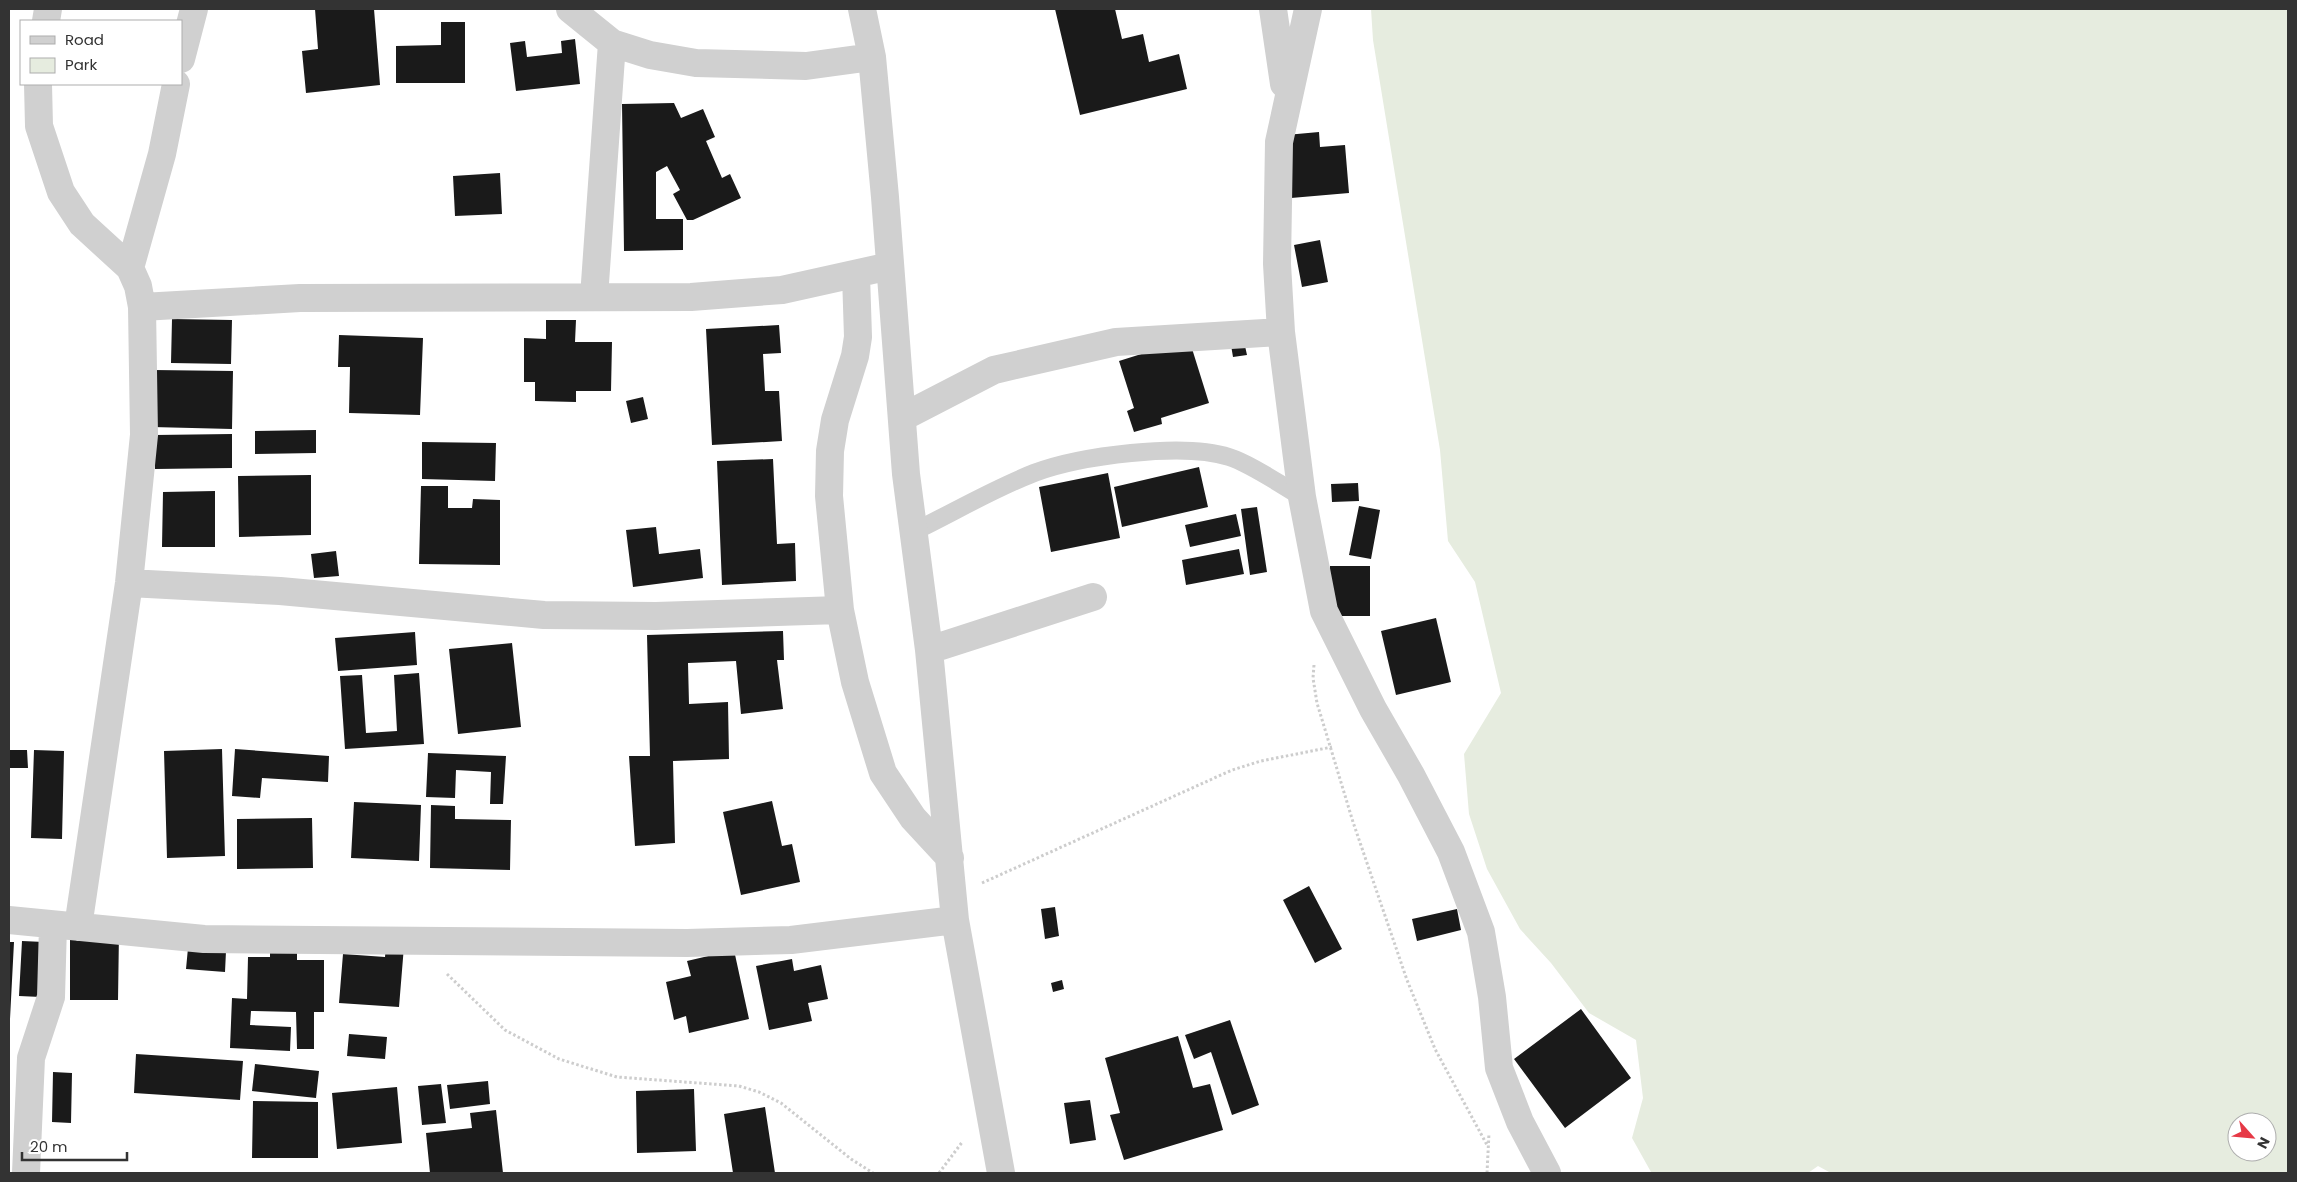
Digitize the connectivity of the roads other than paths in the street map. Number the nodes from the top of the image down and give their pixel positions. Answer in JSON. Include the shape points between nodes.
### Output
{"nodes":[{"id":1,"x":194,"y":9,"type":"edge"},
{"id":2,"x":570,"y":9,"type":"edge"},
{"id":3,"x":862,"y":9,"type":"edge"},
{"id":4,"x":1273,"y":9,"type":"edge"},
{"id":5,"x":1308,"y":9,"type":"edge"},
{"id":6,"x":612,"y":43,"type":"junction"},
{"id":7,"x":182,"y":56,"type":"edge"},
{"id":8,"x":872,"y":57,"type":"junction"},
{"id":9,"x":38,"y":85,"type":"edge"},
{"id":10,"x":176,"y":85,"type":"edge"},
{"id":11,"x":1286,"y":102,"type":"junction"},
{"id":12,"x":890,"y":266,"type":"junction"},
{"id":13,"x":130,"y":268,"type":"junction"},
{"id":14,"x":856,"y":275,"type":"junction"},
{"id":15,"x":594,"y":297,"type":"junction"},
{"id":16,"x":142,"y":307,"type":"junction"},
{"id":17,"x":1281,"y":332,"type":"junction"},
{"id":18,"x":903,"y":418,"type":"junction"},
{"id":19,"x":1302,"y":497,"type":"junction"},
{"id":20,"x":915,"y":531,"type":"junction"},
{"id":21,"x":129,"y":583,"type":"junction"},
{"id":22,"x":1093,"y":597,"type":"dead end"},
{"id":23,"x":840,"y":610,"type":"junction"},
{"id":24,"x":929,"y":650,"type":"junction"},
{"id":25,"x":950,"y":858,"type":"junction"},
{"id":26,"x":954,"y":909,"type":"junction"},
{"id":27,"x":9,"y":920,"type":"edge"},
{"id":28,"x":66,"y":926,"type":"junction"},
{"id":29,"x":26,"y":1173,"type":"edge"},
{"id":30,"x":1001,"y":1173,"type":"edge"},
{"id":31,"x":1547,"y":1173,"type":"edge"}],
"edges":[{"from":1,"to":7,"type":"street"},
{"from":2,"to":6,"type":"street"},
{"from":3,"to":8,"type":"street"},
{"from":4,"to":11,"type":"street"},
{"from":5,"to":11,"type":"street"},
{"from":6,"to":8,"type":"street","via":[[650,55],[738,66],[806,66]]},
{"from":6,"to":15,"type":"street"},
{"from":8,"to":12,"type":"street"},
{"from":9,"to":13,"type":"street","via":[[39,126],[61,192],[82,224]]},
{"from":10,"to":13,"type":"street","via":[[162,154]]},
{"from":11,"to":17,"type":"street","via":[[1279,142],[1277,211]]},
{"from":12,"to":14,"type":"street"},
{"from":12,"to":18,"type":"street"},
{"from":13,"to":16,"type":"street"},
{"from":14,"to":15,"type":"street","via":[[782,290],[691,297]]},
{"from":14,"to":23,"type":"street","via":[[858,337],[835,420],[830,452],[829,496]]},
{"from":15,"to":16,"type":"street","via":[[300,298]]},
{"from":16,"to":21,"type":"street","via":[[144,435]]},
{"from":17,"to":18,"type":"street","via":[[1116,342],[1022,363],[994,370]]},
{"from":17,"to":19,"type":"street"},
{"from":18,"to":20,"type":"street","via":[[906,474]]},
{"from":19,"to":20,"type":"lane","via":[[1231,458],[1208,451],[1178,449],[1096,458],[1035,472]]},
{"from":19,"to":31,"type":"street","via":[[1324,610],[1373,709],[1451,852],[1481,932],[1499,1068],[1520,1122]]},
{"from":20,"to":24,"type":"street"},
{"from":21,"to":23,"type":"street","via":[[280,591],[544,614],[656,616]]},
{"from":21,"to":28,"type":"street"},
{"from":22,"to":24,"type":"street"},
{"from":23,"to":25,"type":"street","via":[[855,682],[883,772],[913,818]]},
{"from":24,"to":25,"type":"street"},
{"from":25,"to":26,"type":"street"},
{"from":26,"to":28,"type":"street","via":[[791,940],[687,943],[204,939]]},
{"from":26,"to":30,"type":"street"},
{"from":27,"to":28,"type":"street"},
{"from":28,"to":29,"type":"street","via":[[51,997],[31,1058]]}]}
